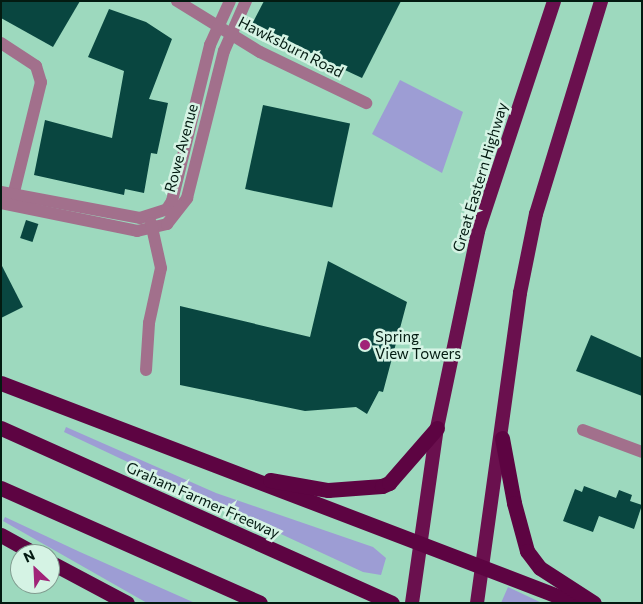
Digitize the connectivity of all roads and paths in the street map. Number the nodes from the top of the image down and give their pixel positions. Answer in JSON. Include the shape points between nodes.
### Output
{"nodes":[{"id":1,"x":177,"y":1,"type":"edge"},
{"id":2,"x":230,"y":1,"type":"edge"},
{"id":3,"x":246,"y":1,"type":"edge"},
{"id":4,"x":554,"y":1,"type":"edge"},
{"id":5,"x":601,"y":1,"type":"edge"},
{"id":6,"x":218,"y":23,"type":"junction"},
{"id":7,"x":229,"y":35,"type":"junction"},
{"id":8,"x":1,"y":43,"type":"edge"},
{"id":9,"x":366,"y":103,"type":"dead end"},
{"id":10,"x":7,"y":198,"type":"edge"},
{"id":11,"x":151,"y":223,"type":"junction"},
{"id":12,"x":146,"y":370,"type":"dead end"},
{"id":13,"x":1,"y":383,"type":"edge"},
{"id":14,"x":1,"y":428,"type":"edge"},
{"id":15,"x":437,"y":428,"type":"junction"},
{"id":16,"x":583,"y":430,"type":"dead end"},
{"id":17,"x":502,"y":438,"type":"junction"},
{"id":18,"x":642,"y":452,"type":"edge"},
{"id":19,"x":239,"y":474,"type":"junction"},
{"id":20,"x":1,"y":488,"type":"edge"},
{"id":21,"x":1,"y":535,"type":"edge"},
{"id":22,"x":17,"y":544,"type":"edge"},
{"id":23,"x":421,"y":545,"type":"junction"},
{"id":24,"x":482,"y":566,"type":"junction"},
{"id":25,"x":60,"y":567,"type":"edge"},
{"id":26,"x":127,"y":603,"type":"edge"},
{"id":27,"x":260,"y":603,"type":"edge"},
{"id":28,"x":392,"y":603,"type":"edge"},
{"id":29,"x":412,"y":603,"type":"edge"},
{"id":30,"x":476,"y":603,"type":"edge"},
{"id":31,"x":576,"y":603,"type":"edge"},
{"id":32,"x":594,"y":603,"type":"edge"}],
"edges":[{"from":1,"to":6,"type":"street","name":"Hawksburn Road"},
{"from":2,"to":6,"type":"street","name":"Rowe Avenue"},
{"from":3,"to":7,"type":"street","name":"Rowe Avenue"},
{"from":4,"to":15,"type":"highway","name":"Great Eastern Highway","via":[[478,231]]},
{"from":5,"to":17,"type":"highway","via":[[536,214],[520,293]]},
{"from":6,"to":7,"type":"street","name":"Hawksburn Road"},
{"from":6,"to":11,"type":"street","name":"Rowe Avenue","via":[[172,201]]},
{"from":7,"to":9,"type":"street","name":"Hawksburn Road"},
{"from":7,"to":11,"type":"street","name":"Rowe Avenue","via":[[187,198],[176,216]]},
{"from":8,"to":10,"type":"street","via":[[36,66],[41,82]]},
{"from":10,"to":11,"type":"street","via":[[125,230]]},
{"from":11,"to":12,"type":"street","via":[[160,268],[149,324]]},
{"from":13,"to":19,"type":"highway"},
{"from":14,"to":28,"type":"highway","name":"Graham Farmer Freeway"},
{"from":15,"to":19,"type":"highway","via":[[389,483],[382,486],[328,490]]},
{"from":15,"to":23,"type":"highway","name":"Great Eastern Highway"},
{"from":16,"to":18,"type":"street"},
{"from":17,"to":24,"type":"highway"},
{"from":17,"to":32,"type":"highway","via":[[527,551],[540,568]]},
{"from":19,"to":23,"type":"highway"},
{"from":20,"to":27,"type":"highway"},
{"from":21,"to":22,"type":"highway"},
{"from":23,"to":24,"type":"highway"},
{"from":23,"to":29,"type":"highway","name":"Great Eastern Highway"},
{"from":24,"to":30,"type":"highway"},
{"from":24,"to":31,"type":"highway"},
{"from":25,"to":26,"type":"highway"}]}
